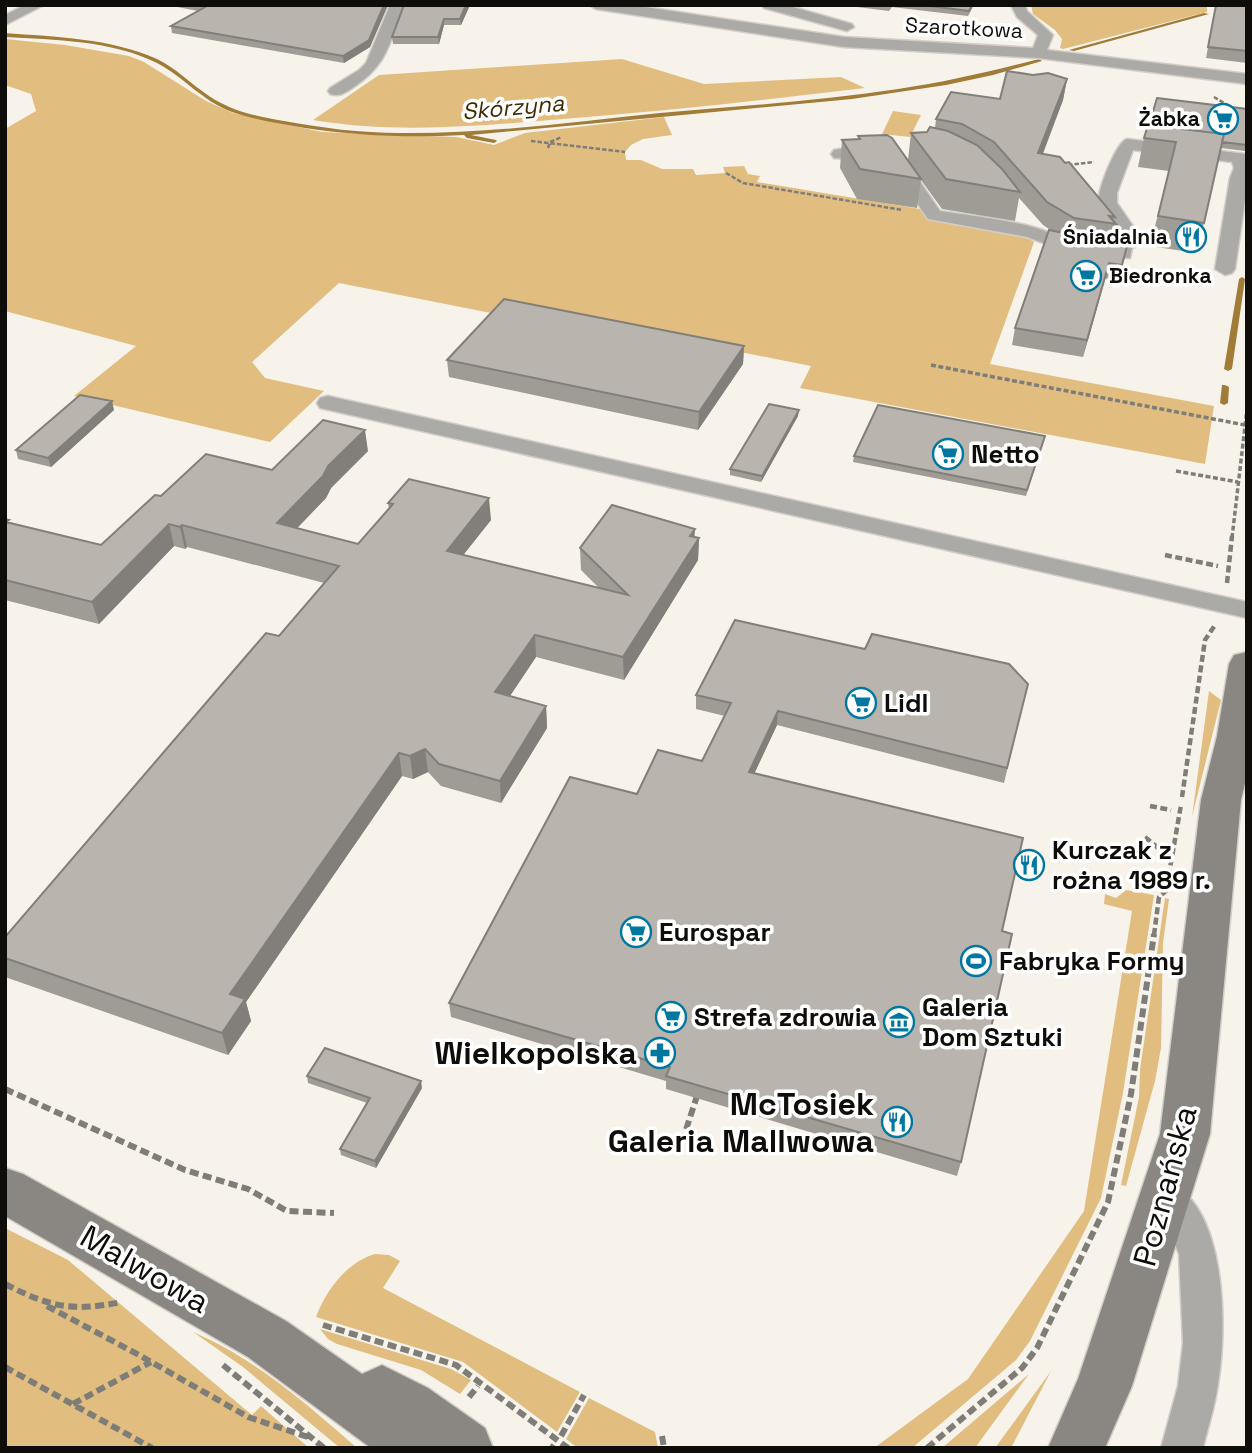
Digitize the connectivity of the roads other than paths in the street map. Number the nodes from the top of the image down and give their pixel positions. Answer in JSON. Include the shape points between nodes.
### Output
{"nodes":[{"id":1,"x":37,"y":5,"type":"edge"},
{"id":2,"x":397,"y":5,"type":"edge"},
{"id":3,"x":596,"y":5,"type":"edge"},
{"id":4,"x":704,"y":5,"type":"edge"},
{"id":5,"x":769,"y":5,"type":"edge"},
{"id":6,"x":1018,"y":5,"type":"edge"},
{"id":7,"x":690,"y":17,"type":"junction"},
{"id":8,"x":5,"y":21,"type":"edge"},
{"id":9,"x":873,"y":32,"type":"dead end"},
{"id":10,"x":1038,"y":53,"type":"junction"},
{"id":11,"x":1247,"y":79,"type":"edge"},
{"id":12,"x":336,"y":91,"type":"dead end"},
{"id":13,"x":912,"y":148,"type":"dead end"},
{"id":14,"x":840,"y":154,"type":"dead end"},
{"id":15,"x":889,"y":156,"type":"junction"},
{"id":16,"x":1245,"y":169,"type":"edge"},
{"id":17,"x":1021,"y":212,"type":"edge"},
{"id":18,"x":1128,"y":243,"type":"joint"},
{"id":19,"x":1091,"y":250,"type":"edge"},
{"id":20,"x":1225,"y":269,"type":"dead end"},
{"id":21,"x":328,"y":403,"type":"dead end"},
{"id":22,"x":1247,"y":610,"type":"edge"},
{"id":23,"x":1247,"y":664,"type":"edge"},
{"id":24,"x":5,"y":1190,"type":"edge"},
{"id":25,"x":1166,"y":1198,"type":"junction"},
{"id":26,"x":284,"y":1349,"type":"junction"},
{"id":27,"x":467,"y":1423,"type":"edge"},
{"id":28,"x":419,"y":1448,"type":"edge"},
{"id":29,"x":1076,"y":1448,"type":"edge"},
{"id":30,"x":1182,"y":1448,"type":"edge"}],
"edges":[{"from":1,"to":8,"type":"street"},
{"from":2,"to":12,"type":"street","via":[[373,64]]},
{"from":3,"to":7,"type":"street","name":"Szarotkowa"},
{"from":4,"to":7,"type":"street"},
{"from":5,"to":9,"type":"street"},
{"from":6,"to":10,"type":"street","via":[[1022,15],[1046,35]]},
{"from":7,"to":10,"type":"street","name":"Szarotkowa","via":[[844,42]]},
{"from":10,"to":11,"type":"street","name":"Szarotkowa"},
{"from":13,"to":15,"type":"street"},
{"from":14,"to":15,"type":"street"},
{"from":15,"to":17,"type":"street","via":[[934,215],[1048,239]]},
{"from":16,"to":18,"type":"street","via":[[1239,158],[1127,144],[1108,203],[1131,236]]},
{"from":16,"to":20,"type":"street","via":[[1239,178]]},
{"from":18,"to":19,"type":"lane","via":[[1126,256]]},
{"from":21,"to":22,"type":"street"},
{"from":23,"to":25,"type":"street","name":"Poznańska","via":[[1219,812],[1185,1134]]},
{"from":24,"to":26,"type":"street","name":"Malwowa"},
{"from":25,"to":29,"type":"street","name":"Poznańska","via":[[1104,1387]]},
{"from":25,"to":30,"type":"street","via":[[1184,1219],[1198,1254],[1203,1343],[1198,1386]]},
{"from":26,"to":27,"type":"street","name":"Malwowa","via":[[399,1402]]},
{"from":26,"to":28,"type":"street","name":"Malwowa"}]}
